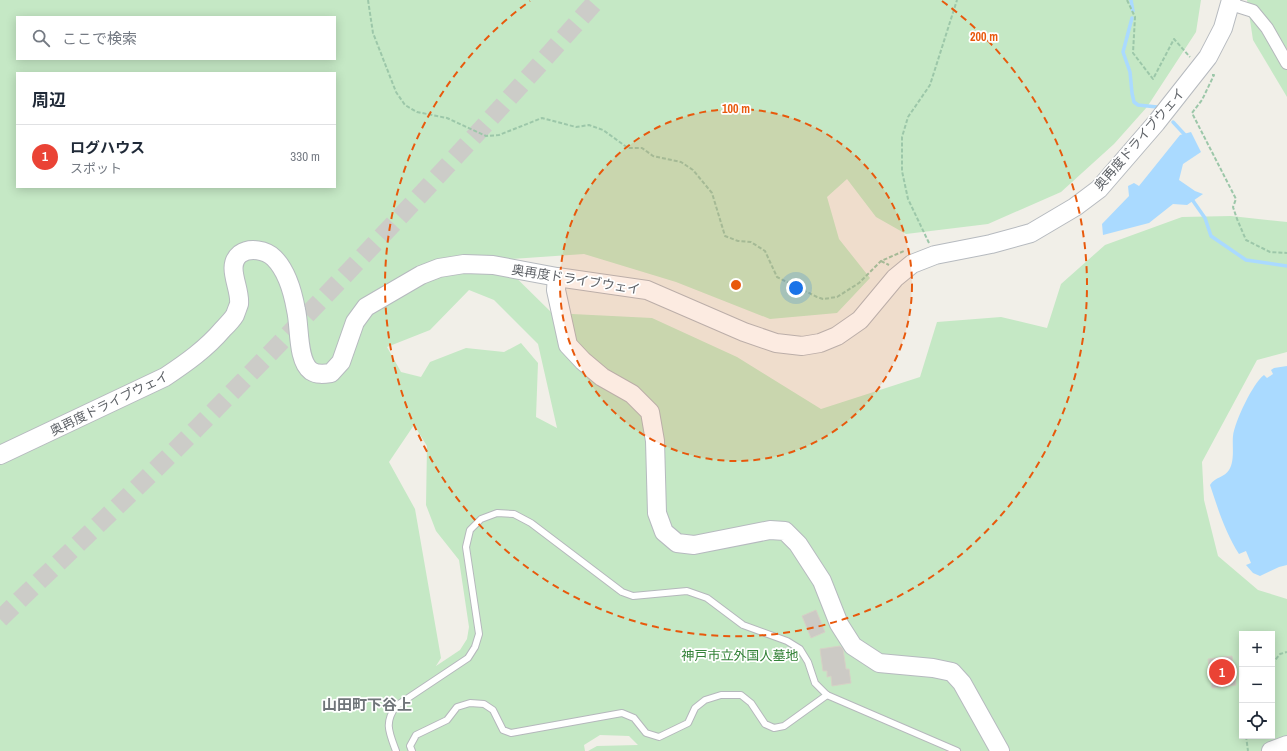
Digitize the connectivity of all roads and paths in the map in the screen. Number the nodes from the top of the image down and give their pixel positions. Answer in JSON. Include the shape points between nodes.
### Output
{"nodes":[{"id":1,"x":368,"y":0,"type":"edge"},
{"id":2,"x":957,"y":0,"type":"edge"},
{"id":3,"x":1127,"y":0,"type":"edge"},
{"id":4,"x":1231,"y":2,"type":"edge"},
{"id":5,"x":1192,"y":60,"type":"dead end"},
{"id":6,"x":1287,"y":63,"type":"edge"},
{"id":7,"x":1209,"y":73,"type":"dead end"},
{"id":8,"x":907,"y":249,"type":"dead end"},
{"id":9,"x":1287,"y":252,"type":"edge"},
{"id":10,"x":935,"y":255,"type":"junction"},
{"id":11,"x":557,"y":277,"type":"junction"},
{"id":12,"x":0,"y":455,"type":"edge"},
{"id":13,"x":1287,"y":652,"type":"edge"},
{"id":14,"x":1275,"y":660,"type":"edge"},
{"id":15,"x":827,"y":695,"type":"junction"},
{"id":16,"x":1246,"y":739,"type":"edge"},
{"id":17,"x":1287,"y":745,"type":"edge"},
{"id":18,"x":396,"y":751,"type":"edge"},
{"id":19,"x":412,"y":751,"type":"edge"},
{"id":20,"x":957,"y":751,"type":"edge"},
{"id":21,"x":1000,"y":751,"type":"edge"},
{"id":22,"x":1248,"y":751,"type":"edge"},
{"id":23,"x":1271,"y":751,"type":"edge"}],
"edges":[{"from":1,"to":8,"type":"path","via":[[373,33],[396,92],[404,105],[417,112],[447,118],[486,136],[499,135],[542,118],[576,127],[589,125],[603,130],[628,148],[642,148],[653,156],[681,162],[693,170],[712,193],[725,236],[738,241],[752,242],[765,251],[777,277],[817,297],[837,297],[859,282],[881,261]]},
{"from":2,"to":10,"type":"path","via":[[930,85],[908,117],[902,137],[902,172],[908,199]]},
{"from":3,"to":5,"type":"path","via":[[1135,17],[1133,53],[1153,80],[1174,38]]},
{"from":4,"to":6,"type":"street","via":[[1253,12]]},
{"from":4,"to":10,"type":"street","name":"奥再度ドライブウェイ","via":[[1224,28],[1208,57],[1099,189],[1075,207],[1031,232],[991,244]]},
{"from":7,"to":9,"type":"path","via":[[1214,75],[1202,100],[1192,113],[1236,199],[1233,207],[1246,240],[1270,252]]},
{"from":10,"to":11,"type":"street","name":"奥再度ドライブウェイ","via":[[912,264],[902,272],[860,320],[837,336],[820,344],[802,346],[776,343],[744,332],[647,290]]},
{"from":11,"to":12,"type":"street","name":"奥再度ドライブウェイ","via":[[493,265],[464,264],[439,268],[421,275],[366,307],[355,322],[341,362],[331,373],[319,374],[310,370],[302,358],[297,311],[289,280],[274,258],[261,250],[252,250],[241,254],[235,261],[233,273],[239,303],[234,317],[205,348],[165,377]]},
{"from":11,"to":21,"type":"street","via":[[556,290],[568,345],[602,378],[632,394],[650,412],[655,441],[657,513],[664,532],[677,543],[694,545],[770,530],[785,531],[798,544],[822,581],[839,624],[853,646],[879,663],[952,672],[962,683]]},
{"from":13,"to":14,"type":"path","via":[[1280,654]]},
{"from":15,"to":18,"type":"lane","via":[[815,683],[800,648],[743,625],[707,598],[687,591],[633,596],[622,592],[531,523],[514,514],[497,513],[481,519],[470,530],[466,547],[479,634],[475,647],[468,658],[396,706],[389,715],[389,731]]},
{"from":15,"to":19,"type":"lane","via":[[784,726],[774,728],[765,724],[751,703],[741,695],[704,700],[695,708],[688,723],[659,737],[646,733],[634,718],[622,713],[511,733],[503,730],[492,710],[484,704],[470,703],[457,707],[447,720],[416,734],[410,746]]},
{"from":15,"to":20,"type":"lane"},
{"from":16,"to":22,"type":"path"},
{"from":17,"to":23,"type":"street"}]}
